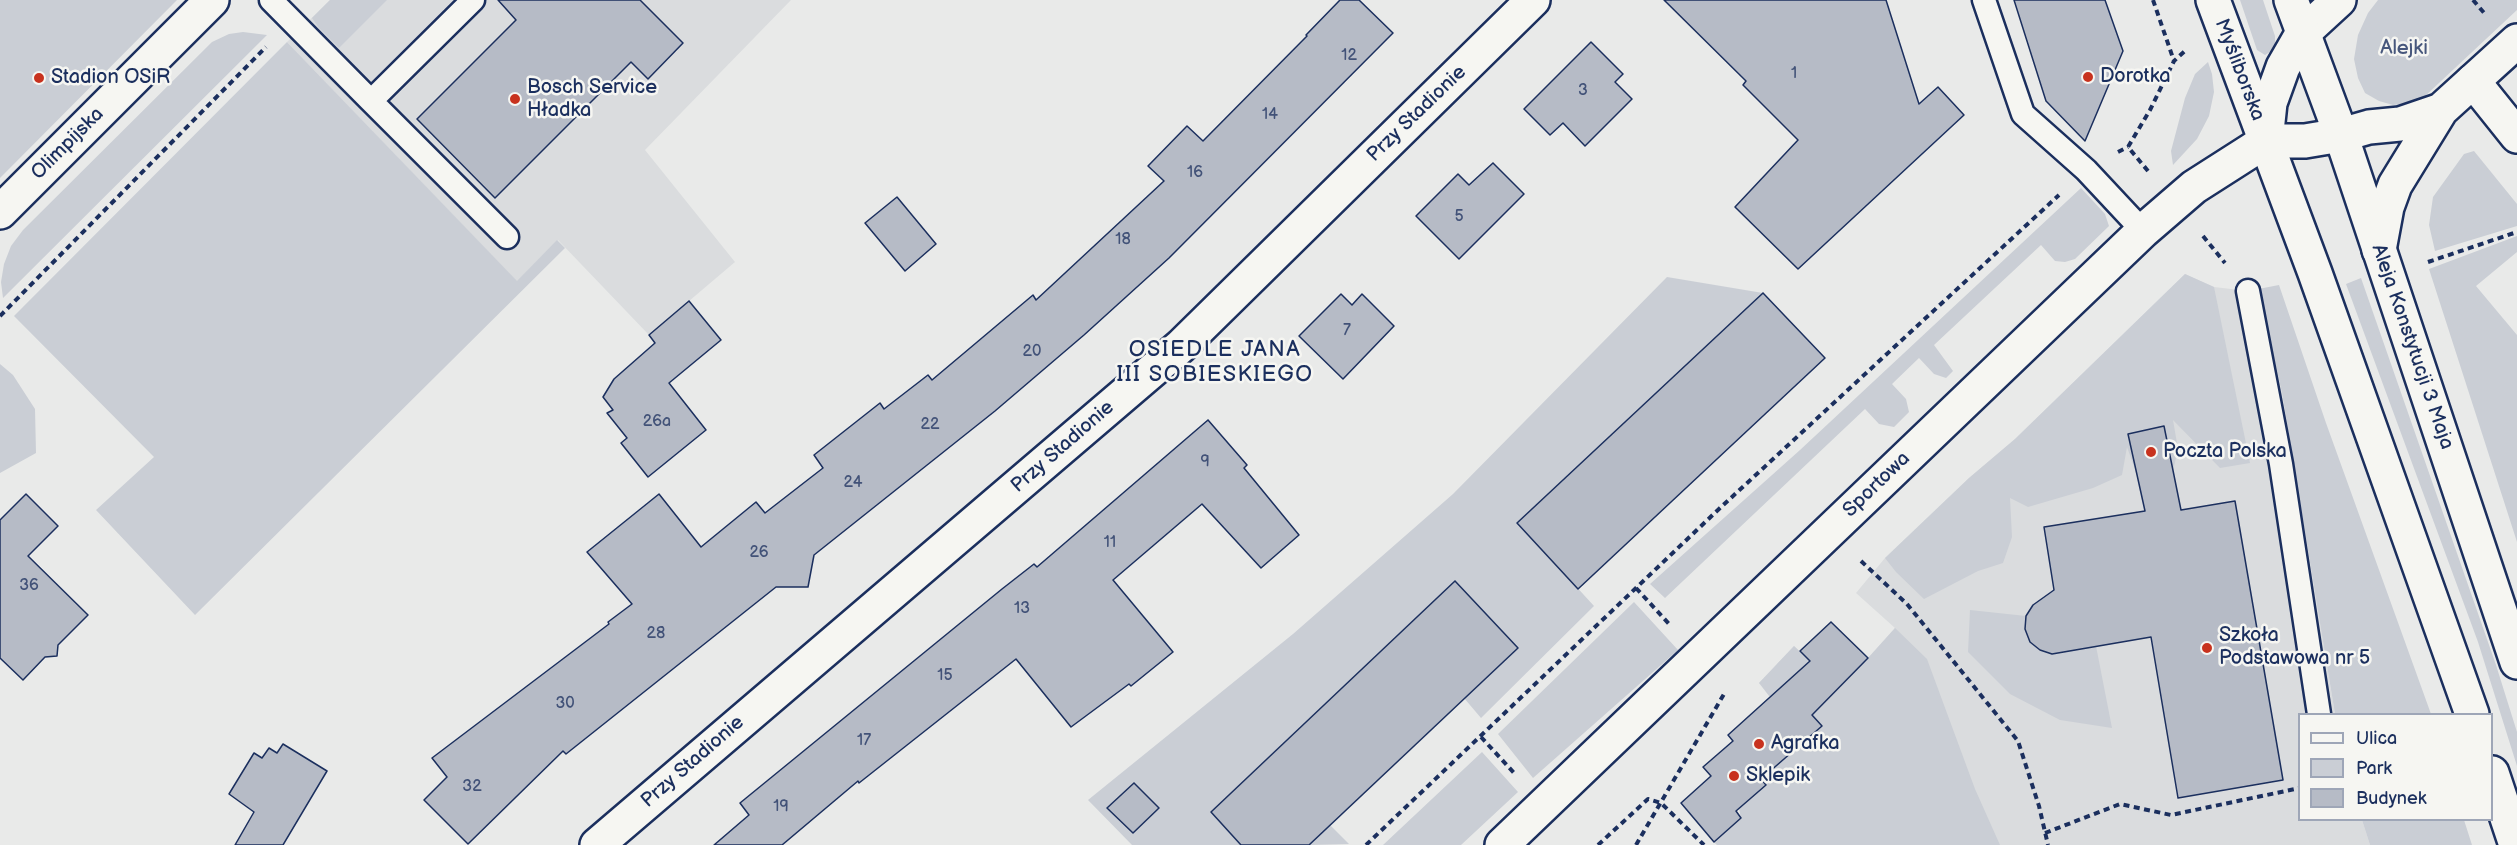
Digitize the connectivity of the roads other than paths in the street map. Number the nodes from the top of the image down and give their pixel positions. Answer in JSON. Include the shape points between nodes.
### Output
{"nodes":[{"id":1,"x":212,"y":0,"type":"edge"},
{"id":2,"x":272,"y":0,"type":"edge"},
{"id":3,"x":473,"y":0,"type":"edge"},
{"id":4,"x":1533,"y":0,"type":"edge"},
{"id":5,"x":1984,"y":0,"type":"edge"},
{"id":6,"x":2213,"y":0,"type":"edge"},
{"id":7,"x":2291,"y":0,"type":"edge"},
{"id":8,"x":2339,"y":0,"type":"edge"},
{"id":9,"x":2302,"y":34,"type":"junction"},
{"id":10,"x":2517,"y":40,"type":"edge"},
{"id":11,"x":2473,"y":81,"type":"junction"},
{"id":12,"x":371,"y":101,"type":"junction"},
{"id":13,"x":2441,"y":110,"type":"junction"},
{"id":14,"x":2341,"y":135,"type":"junction"},
{"id":15,"x":2517,"y":136,"type":"edge"},
{"id":16,"x":2266,"y":141,"type":"junction"},
{"id":17,"x":0,"y":212,"type":"edge"},
{"id":18,"x":2143,"y":231,"type":"junction"},
{"id":19,"x":507,"y":237,"type":"dead end"},
{"id":20,"x":2379,"y":250,"type":"junction"},
{"id":21,"x":2248,"y":291,"type":"dead end"},
{"id":22,"x":2517,"y":662,"type":"edge"},
{"id":23,"x":2319,"y":713,"type":"edge"},
{"id":24,"x":2472,"y":713,"type":"edge"},
{"id":25,"x":2493,"y":776,"type":"edge"},
{"id":26,"x":597,"y":845,"type":"edge"},
{"id":27,"x":1502,"y":845,"type":"edge"},
{"id":28,"x":2516,"y":845,"type":"edge"}],
"edges":[{"from":1,"to":17,"type":"street","name":"Olimpijska"},
{"from":2,"to":12,"type":"lane"},
{"from":3,"to":12,"type":"lane"},
{"from":4,"to":26,"type":"street","name":"Przy Stadionie","via":[[1181,345]]},
{"from":5,"to":18,"type":"lane","via":[[2023,114],[2086,170]]},
{"from":6,"to":16,"type":"street","name":"Myśliborska"},
{"from":7,"to":9,"type":"street"},
{"from":8,"to":9,"type":"street"},
{"from":9,"to":14,"type":"street","name":"Aleja Konstytucji 3 Maja"},
{"from":9,"to":16,"type":"street","via":[[2283,67],[2270,103]]},
{"from":10,"to":11,"type":"street"},
{"from":11,"to":13,"type":"street"},
{"from":11,"to":15,"type":"street"},
{"from":12,"to":19,"type":"lane"},
{"from":13,"to":14,"type":"street","via":[[2400,124]]},
{"from":13,"to":20,"type":"street","via":[[2395,185]]},
{"from":14,"to":16,"type":"street","via":[[2305,141]]},
{"from":14,"to":20,"type":"street","name":"Aleja Konstytucji 3 Maja"},
{"from":16,"to":18,"type":"street","name":"Sportowa","via":[[2194,187]]},
{"from":16,"to":24,"type":"street"},
{"from":18,"to":27,"type":"street","name":"Sportowa"},
{"from":20,"to":22,"type":"street","name":"Aleja Konstytucji 3 Maja"},
{"from":21,"to":23,"type":"lane","via":[[2282,464]]},
{"from":25,"to":28,"type":"street"}]}
